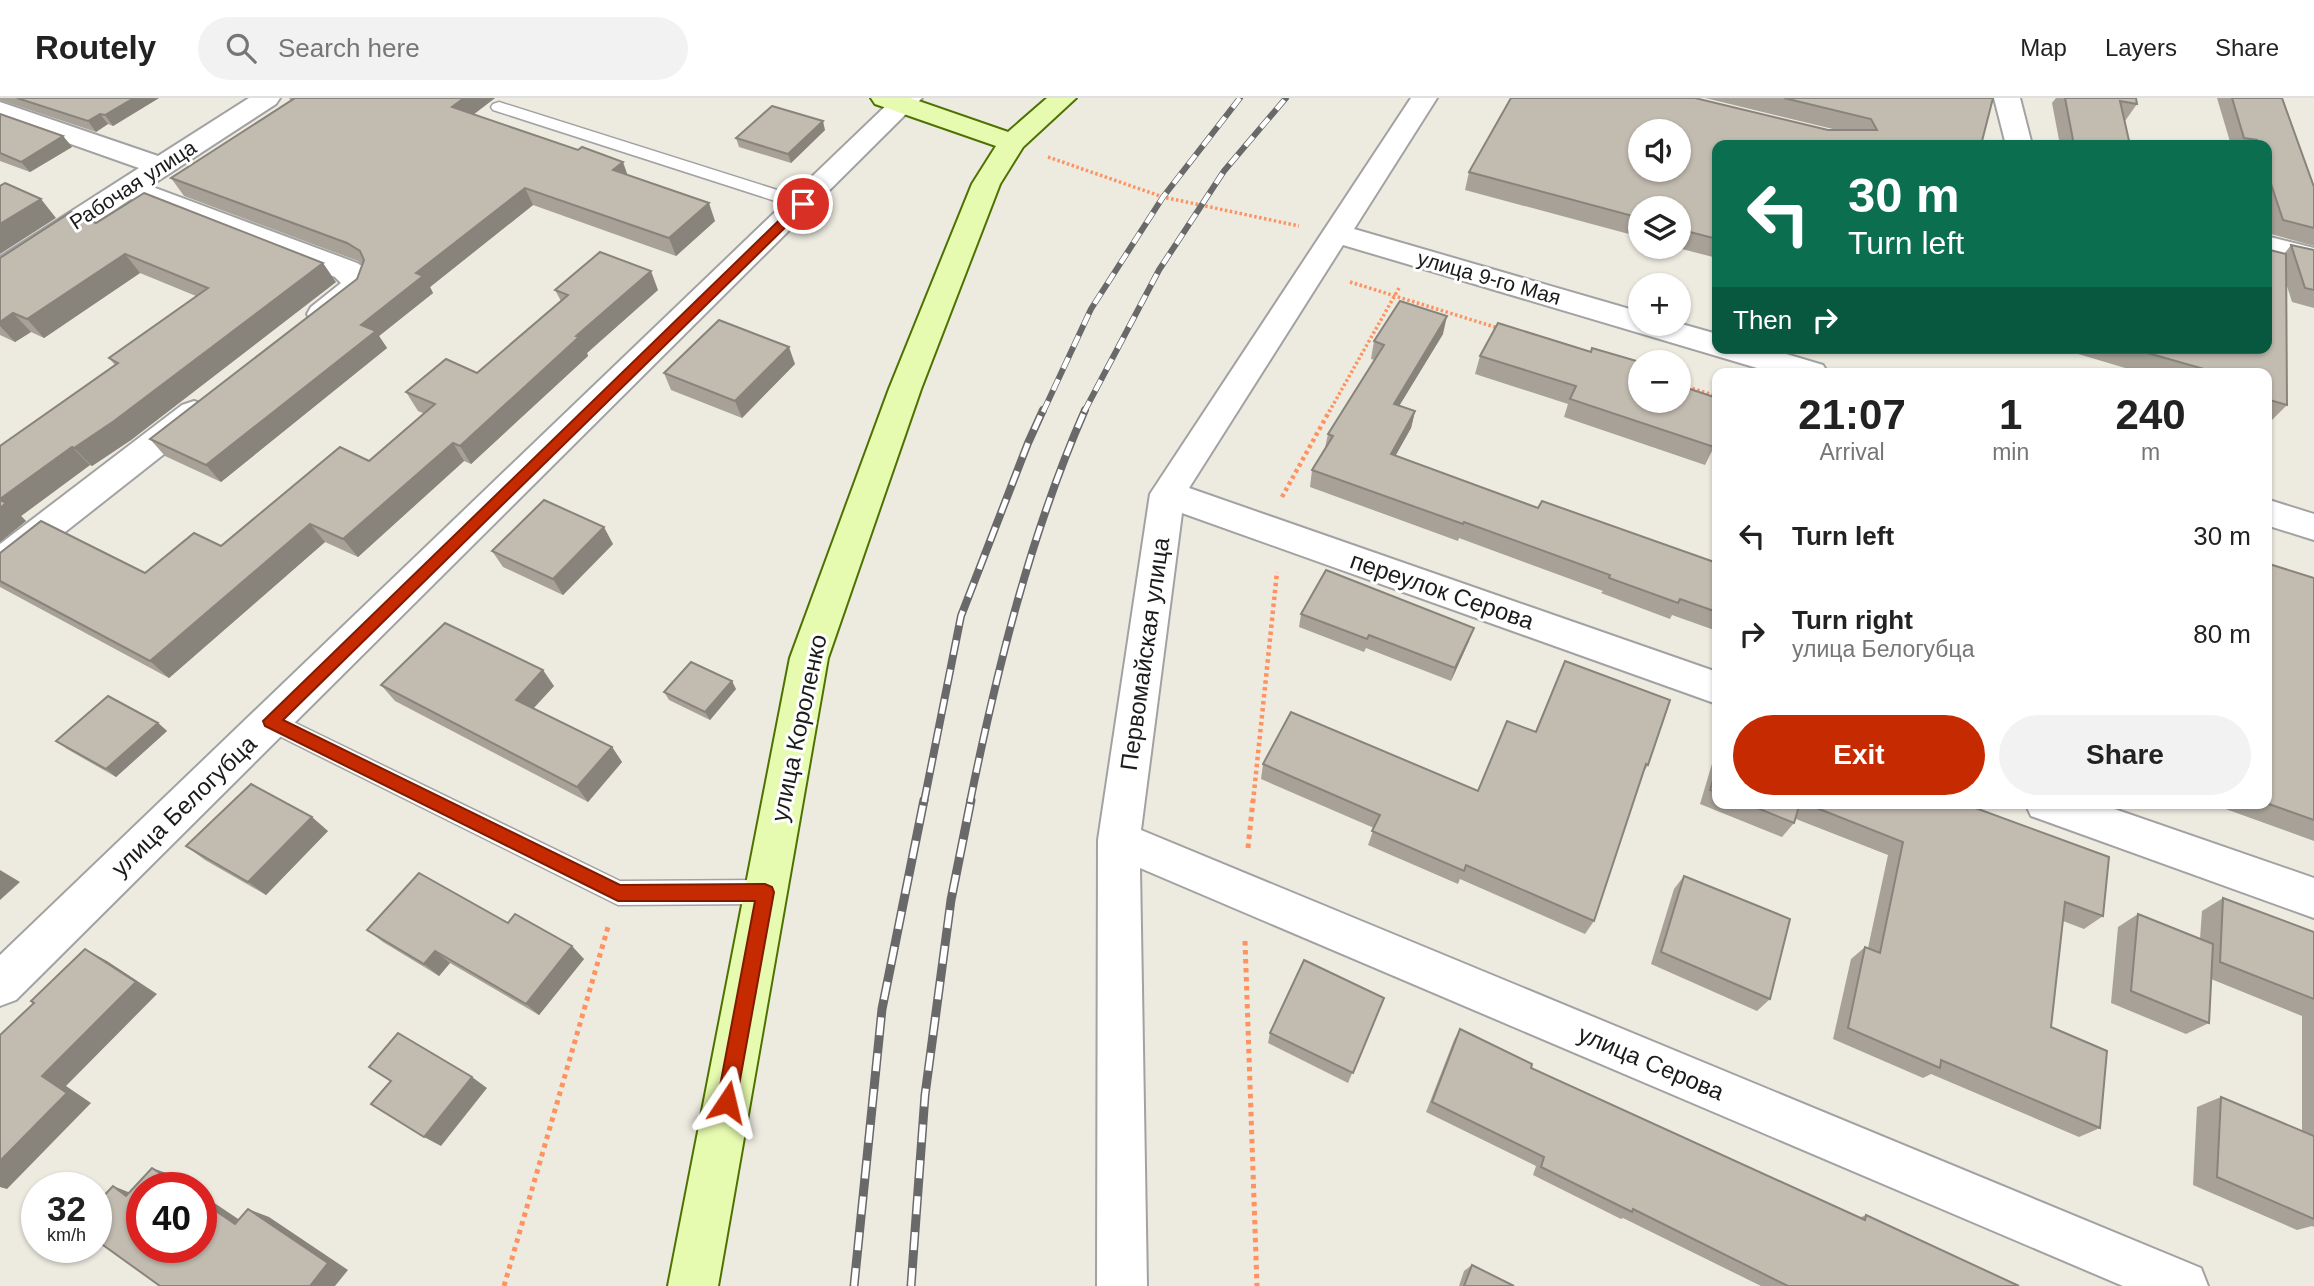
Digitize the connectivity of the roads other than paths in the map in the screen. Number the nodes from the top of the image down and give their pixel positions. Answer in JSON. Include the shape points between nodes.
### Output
{"nodes":[{"id":1,"x":267,"y":98,"type":"edge"},
{"id":2,"x":1063,"y":98,"type":"edge"},
{"id":3,"x":1424,"y":98,"type":"edge"},
{"id":4,"x":2007,"y":98,"type":"edge"},
{"id":5,"x":899,"y":100,"type":"edge"},
{"id":6,"x":499,"y":107,"type":"dead end"},
{"id":7,"x":0,"y":110,"type":"edge"},
{"id":8,"x":2018,"y":140,"type":"edge"},
{"id":9,"x":1012,"y":142,"type":"junction"},
{"id":10,"x":161,"y":167,"type":"junction"},
{"id":11,"x":128,"y":188,"type":"junction"},
{"id":12,"x":803,"y":204,"type":"junction"},
{"id":13,"x":1337,"y":234,"type":"junction"},
{"id":14,"x":2272,"y":247,"type":"edge"},
{"id":15,"x":2314,"y":257,"type":"edge"},
{"id":16,"x":0,"y":271,"type":"edge"},
{"id":17,"x":1628,"y":319,"type":"edge"},
{"id":18,"x":301,"y":330,"type":"edge"},
{"id":19,"x":1686,"y":336,"type":"edge"},
{"id":20,"x":1712,"y":344,"type":"edge"},
{"id":21,"x":1749,"y":354,"type":"edge"},
{"id":22,"x":1795,"y":368,"type":"edge"},
{"id":23,"x":215,"y":397,"type":"edge"},
{"id":24,"x":1167,"y":494,"type":"junction"},
{"id":25,"x":2272,"y":514,"type":"edge"},
{"id":26,"x":2314,"y":527,"type":"edge"},
{"id":27,"x":0,"y":563,"type":"edge"},
{"id":28,"x":1712,"y":686,"type":"edge"},
{"id":29,"x":271,"y":721,"type":"junction"},
{"id":30,"x":2062,"y":809,"type":"edge"},
{"id":31,"x":1119,"y":840,"type":"junction"},
{"id":32,"x":765,"y":892,"type":"junction"},
{"id":33,"x":2314,"y":898,"type":"edge"},
{"id":34,"x":0,"y":985,"type":"edge"},
{"id":35,"x":693,"y":1286,"type":"edge"},
{"id":36,"x":1122,"y":1286,"type":"edge"},
{"id":37,"x":2183,"y":1286,"type":"edge"}],
"edges":[{"from":1,"to":10,"type":"street","name":"Рабочая улица"},
{"from":2,"to":9,"type":"street","name":"улица Короленко"},
{"from":3,"to":13,"type":"street","name":"Первомайская улица"},
{"from":4,"to":8,"type":"street"},
{"from":5,"to":9,"type":"street"},
{"from":5,"to":12,"type":"street","name":"улица Белогубца"},
{"from":6,"to":12,"type":"lane"},
{"from":7,"to":10,"type":"street"},
{"from":9,"to":32,"type":"street","name":"улица Короленко","via":[[986,184],[905,388],[809,658]]},
{"from":10,"to":11,"type":"street","name":"Рабочая улица"},
{"from":11,"to":16,"type":"street","name":"Рабочая улица"},
{"from":11,"to":18,"type":"street","via":[[357,277],[355,287]]},
{"from":12,"to":29,"type":"street","name":"улица Белогубца"},
{"from":13,"to":17,"type":"street","name":"улица 9-го Мая"},
{"from":13,"to":24,"type":"street","name":"Первомайская улица"},
{"from":14,"to":15,"type":"street"},
{"from":19,"to":20,"type":"street","name":"улица 9-го Мая"},
{"from":21,"to":22,"type":"street"},
{"from":23,"to":27,"type":"street"},
{"from":24,"to":28,"type":"street","name":"переулок Серова"},
{"from":24,"to":31,"type":"street","name":"Первомайская улица"},
{"from":25,"to":26,"type":"street"},
{"from":29,"to":32,"type":"lane","via":[[618,893]]},
{"from":29,"to":34,"type":"street","name":"улица Белогубца"},
{"from":30,"to":33,"type":"street"},
{"from":31,"to":36,"type":"street","name":"Первомайская улица"},
{"from":31,"to":37,"type":"street","name":"улица Серова"},
{"from":32,"to":35,"type":"street","name":"улица Короленко"}]}
